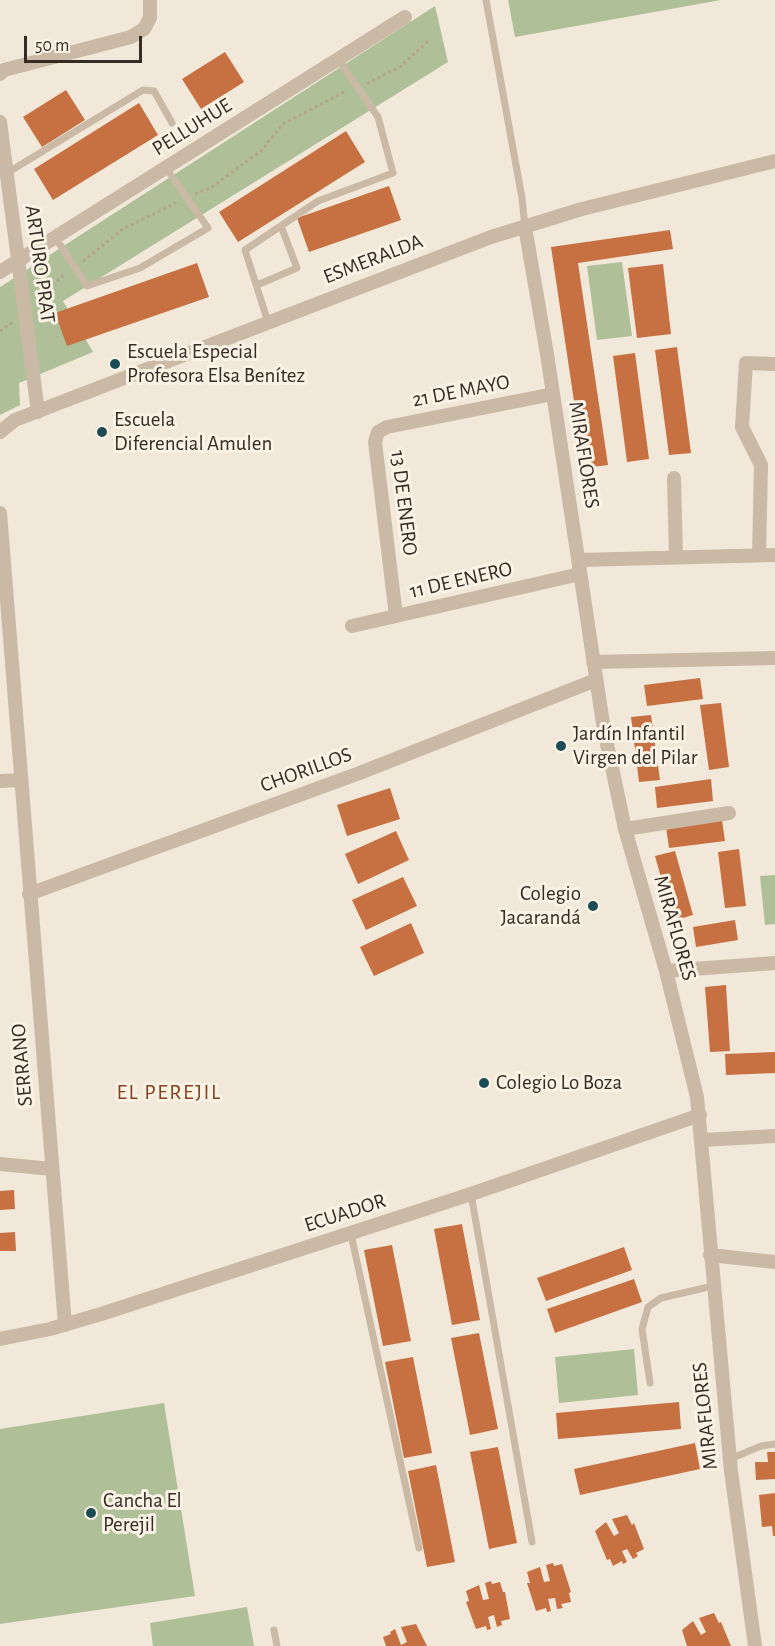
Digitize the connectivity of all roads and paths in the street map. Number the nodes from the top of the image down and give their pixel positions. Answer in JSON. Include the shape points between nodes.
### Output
{"nodes":[{"id":1,"x":150,"y":0,"type":"edge"},
{"id":2,"x":486,"y":0,"type":"edge"},
{"id":3,"x":405,"y":17,"type":"dead end"},
{"id":4,"x":429,"y":40,"type":"dead end"},
{"id":5,"x":338,"y":59,"type":"junction"},
{"id":6,"x":0,"y":74,"type":"edge"},
{"id":7,"x":357,"y":87,"type":"junction"},
{"id":8,"x":0,"y":122,"type":"edge"},
{"id":9,"x":172,"y":123,"type":"dead end"},
{"id":10,"x":775,"y":160,"type":"edge"},
{"id":11,"x":166,"y":168,"type":"junction"},
{"id":12,"x":7,"y":173,"type":"junction"},
{"id":13,"x":187,"y":198,"type":"junction"},
{"id":14,"x":281,"y":226,"type":"junction"},
{"id":15,"x":525,"y":227,"type":"junction"},
{"id":16,"x":55,"y":237,"type":"junction"},
{"id":17,"x":18,"y":261,"type":"junction"},
{"id":18,"x":75,"y":268,"type":"junction"},
{"id":19,"x":0,"y":272,"type":"edge"},
{"id":20,"x":257,"y":285,"type":"junction"},
{"id":21,"x":25,"y":314,"type":"junction"},
{"id":22,"x":268,"y":322,"type":"junction"},
{"id":23,"x":0,"y":331,"type":"edge"},
{"id":24,"x":775,"y":364,"type":"edge"},
{"id":25,"x":553,"y":394,"type":"junction"},
{"id":26,"x":38,"y":412,"type":"junction"},
{"id":27,"x":0,"y":432,"type":"edge"},
{"id":28,"x":378,"y":432,"type":"joint"},
{"id":29,"x":674,"y":478,"type":"dead end"},
{"id":30,"x":0,"y":513,"type":"edge"},
{"id":31,"x":759,"y":555,"type":"junction"},
{"id":32,"x":775,"y":555,"type":"edge"},
{"id":33,"x":676,"y":557,"type":"junction"},
{"id":34,"x":578,"y":560,"type":"junction"},
{"id":35,"x":580,"y":574,"type":"junction"},
{"id":36,"x":396,"y":616,"type":"junction"},
{"id":37,"x":352,"y":626,"type":"dead end"},
{"id":38,"x":775,"y":658,"type":"edge"},
{"id":39,"x":593,"y":662,"type":"junction"},
{"id":40,"x":596,"y":680,"type":"junction"},
{"id":41,"x":20,"y":780,"type":"junction"},
{"id":42,"x":0,"y":781,"type":"edge"},
{"id":43,"x":729,"y":813,"type":"dead end"},
{"id":44,"x":625,"y":829,"type":"junction"},
{"id":45,"x":29,"y":894,"type":"junction"},
{"id":46,"x":775,"y":963,"type":"edge"},
{"id":47,"x":666,"y":970,"type":"junction"},
{"id":48,"x":700,"y":1115,"type":"junction"},
{"id":49,"x":775,"y":1136,"type":"edge"},
{"id":50,"x":702,"y":1140,"type":"junction"},
{"id":51,"x":0,"y":1164,"type":"edge"},
{"id":52,"x":52,"y":1169,"type":"junction"},
{"id":53,"x":471,"y":1194,"type":"junction"},
{"id":54,"x":351,"y":1234,"type":"junction"},
{"id":55,"x":710,"y":1256,"type":"junction"},
{"id":56,"x":775,"y":1262,"type":"edge"},
{"id":57,"x":713,"y":1286,"type":"junction"},
{"id":58,"x":65,"y":1325,"type":"junction"},
{"id":59,"x":0,"y":1339,"type":"edge"},
{"id":60,"x":650,"y":1383,"type":"dead end"},
{"id":61,"x":775,"y":1444,"type":"edge"},
{"id":62,"x":730,"y":1459,"type":"junction"},
{"id":63,"x":532,"y":1542,"type":"dead end"},
{"id":64,"x":419,"y":1548,"type":"dead end"},
{"id":65,"x":274,"y":1630,"type":"dead end"},
{"id":66,"x":277,"y":1646,"type":"edge"},
{"id":67,"x":754,"y":1646,"type":"edge"}],
"edges":[{"from":1,"to":6,"type":"street","via":[[150,18],[132,37]]},
{"from":2,"to":15,"type":"lane"},
{"from":3,"to":5,"type":"street","name":"PELLUHUE"},
{"from":4,"to":7,"type":"path","via":[[402,66]]},
{"from":5,"to":7,"type":"lane"},
{"from":5,"to":11,"type":"street","name":"PELLUHUE"},
{"from":7,"to":13,"type":"path","via":[[283,124],[261,152],[212,187]]},
{"from":7,"to":14,"type":"lane","via":[[378,117],[393,173],[318,201]]},
{"from":8,"to":12,"type":"street","name":"ARTURO PRAT"},
{"from":9,"to":12,"type":"lane","via":[[154,91],[142,90]]},
{"from":10,"to":15,"type":"street","name":"ESMERALDA"},
{"from":11,"to":13,"type":"lane"},
{"from":11,"to":16,"type":"street","name":"PELLUHUE"},
{"from":12,"to":17,"type":"street","name":"ARTURO PRAT"},
{"from":13,"to":18,"type":"path","via":[[123,229]]},
{"from":13,"to":18,"type":"lane","via":[[208,228],[140,268],[87,286]]},
{"from":14,"to":20,"type":"lane","via":[[245,250]]},
{"from":14,"to":20,"type":"lane","via":[[297,268]]},
{"from":15,"to":22,"type":"street","name":"ESMERALDA","via":[[470,244]]},
{"from":15,"to":25,"type":"street","name":"MIRAFLORES"},
{"from":16,"to":17,"type":"street","name":"PELLUHUE"},
{"from":16,"to":18,"type":"lane"},
{"from":17,"to":19,"type":"street","name":"PELLUHUE"},
{"from":17,"to":21,"type":"street","name":"ARTURO PRAT"},
{"from":18,"to":21,"type":"path","via":[[40,293]]},
{"from":20,"to":22,"type":"lane"},
{"from":21,"to":23,"type":"path"},
{"from":21,"to":26,"type":"street","name":"ARTURO PRAT"},
{"from":22,"to":26,"type":"street","name":"ESMERALDA"},
{"from":24,"to":31,"type":"street","via":[[746,363],[742,428],[761,465]]},
{"from":25,"to":28,"type":"street","name":"21 DE MAYO"},
{"from":25,"to":34,"type":"street","name":"MIRAFLORES"},
{"from":26,"to":27,"type":"street","name":"ESMERALDA","via":[[10,423]]},
{"from":28,"to":36,"type":"street","name":"13 DE ENERO","via":[[375,442]]},
{"from":29,"to":33,"type":"street"},
{"from":30,"to":41,"type":"street","name":"SERRANO"},
{"from":31,"to":32,"type":"street"},
{"from":31,"to":33,"type":"street"},
{"from":33,"to":34,"type":"street"},
{"from":34,"to":35,"type":"street","name":"MIRAFLORES"},
{"from":35,"to":36,"type":"street","name":"11 DE ENERO"},
{"from":35,"to":39,"type":"street","name":"MIRAFLORES"},
{"from":36,"to":37,"type":"street","name":"11 DE ENERO"},
{"from":38,"to":39,"type":"street"},
{"from":39,"to":40,"type":"street","name":"MIRAFLORES"},
{"from":40,"to":44,"type":"street","name":"MIRAFLORES"},
{"from":40,"to":45,"type":"street","name":"CHORILLOS","via":[[357,774]]},
{"from":41,"to":42,"type":"street"},
{"from":41,"to":45,"type":"street","name":"SERRANO"},
{"from":43,"to":44,"type":"street"},
{"from":44,"to":47,"type":"street","name":"MIRAFLORES"},
{"from":45,"to":52,"type":"street","name":"SERRANO"},
{"from":46,"to":47,"type":"street"},
{"from":47,"to":48,"type":"street","name":"MIRAFLORES"},
{"from":48,"to":50,"type":"street","name":"MIRAFLORES"},
{"from":48,"to":53,"type":"street","name":"ECUADOR"},
{"from":49,"to":50,"type":"street"},
{"from":50,"to":55,"type":"street","name":"MIRAFLORES"},
{"from":51,"to":52,"type":"street"},
{"from":52,"to":58,"type":"street","name":"SERRANO"},
{"from":53,"to":54,"type":"street","name":"ECUADOR"},
{"from":53,"to":63,"type":"lane"},
{"from":54,"to":58,"type":"street","name":"ECUADOR"},
{"from":54,"to":64,"type":"lane"},
{"from":55,"to":56,"type":"street"},
{"from":55,"to":57,"type":"street","name":"MIRAFLORES"},
{"from":57,"to":60,"type":"lane","via":[[661,1298],[648,1307],[642,1329]]},
{"from":57,"to":62,"type":"street","name":"MIRAFLORES"},
{"from":58,"to":59,"type":"street","name":"ECUADOR"},
{"from":61,"to":62,"type":"lane"},
{"from":62,"to":67,"type":"street","name":"MIRAFLORES"},
{"from":65,"to":66,"type":"lane"}]}
